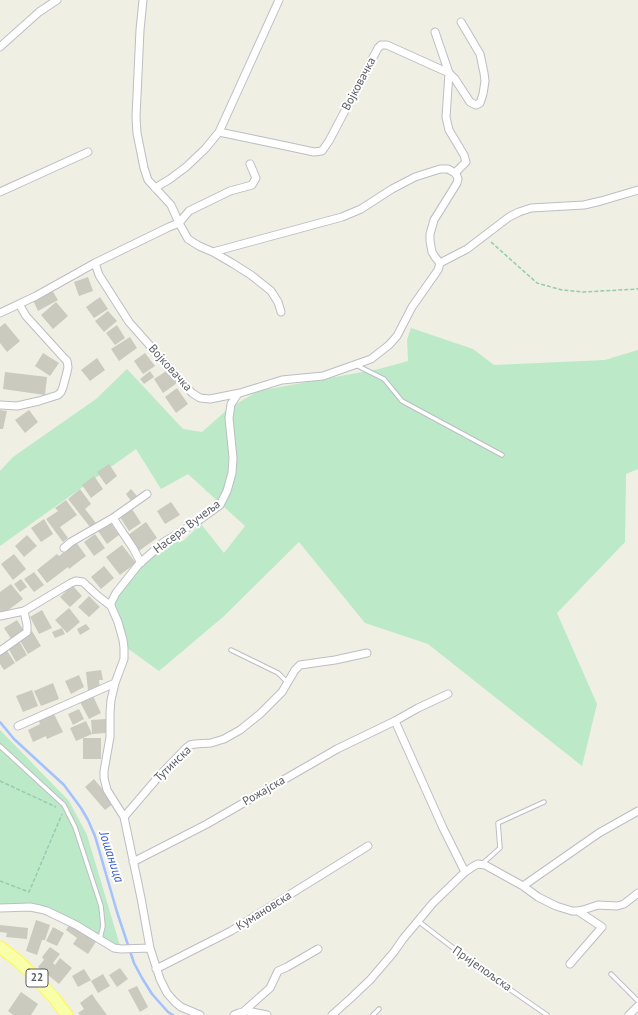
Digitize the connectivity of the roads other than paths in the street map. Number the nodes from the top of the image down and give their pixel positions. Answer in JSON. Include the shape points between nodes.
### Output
{"nodes":[{"id":1,"x":57,"y":0,"type":"edge"},
{"id":2,"x":143,"y":0,"type":"edge"},
{"id":3,"x":279,"y":0,"type":"edge"},
{"id":4,"x":460,"y":22,"type":"dead end"},
{"id":5,"x":436,"y":32,"type":"dead end"},
{"id":6,"x":0,"y":47,"type":"edge"},
{"id":7,"x":449,"y":73,"type":"junction"},
{"id":8,"x":219,"y":132,"type":"junction"},
{"id":9,"x":88,"y":152,"type":"dead end"},
{"id":10,"x":250,"y":164,"type":"dead end"},
{"id":11,"x":455,"y":172,"type":"junction"},
{"id":12,"x":154,"y":188,"type":"junction"},
{"id":13,"x":638,"y":190,"type":"edge"},
{"id":14,"x":0,"y":192,"type":"edge"},
{"id":15,"x":179,"y":223,"type":"junction"},
{"id":16,"x":213,"y":252,"type":"junction"},
{"id":17,"x":95,"y":263,"type":"junction"},
{"id":18,"x":440,"y":263,"type":"junction"},
{"id":19,"x":19,"y":304,"type":"junction"},
{"id":20,"x":281,"y":312,"type":"dead end"},
{"id":21,"x":0,"y":313,"type":"edge"},
{"id":22,"x":355,"y":365,"type":"junction"},
{"id":23,"x":238,"y":394,"type":"junction"},
{"id":24,"x":0,"y":405,"type":"edge"},
{"id":25,"x":502,"y":455,"type":"dead end"},
{"id":26,"x":147,"y":494,"type":"dead end"},
{"id":27,"x":113,"y":518,"type":"junction"},
{"id":28,"x":64,"y":548,"type":"dead end"},
{"id":29,"x":141,"y":563,"type":"junction"},
{"id":30,"x":111,"y":606,"type":"junction"},
{"id":31,"x":24,"y":611,"type":"junction"},
{"id":32,"x":0,"y":616,"type":"edge"},
{"id":33,"x":231,"y":650,"type":"dead end"},
{"id":34,"x":0,"y":651,"type":"edge"},
{"id":35,"x":367,"y":653,"type":"dead end"},
{"id":36,"x":115,"y":683,"type":"junction"},
{"id":37,"x":288,"y":683,"type":"junction"},
{"id":38,"x":448,"y":694,"type":"dead end"},
{"id":39,"x":395,"y":721,"type":"junction"},
{"id":40,"x":18,"y":726,"type":"dead end"},
{"id":41,"x":0,"y":746,"type":"edge"},
{"id":42,"x":544,"y":802,"type":"dead end"},
{"id":43,"x":638,"y":811,"type":"edge"},
{"id":44,"x":124,"y":817,"type":"junction"},
{"id":45,"x":368,"y":846,"type":"dead end"},
{"id":46,"x":133,"y":862,"type":"junction"},
{"id":47,"x":482,"y":864,"type":"junction"},
{"id":48,"x":465,"y":872,"type":"junction"},
{"id":49,"x":523,"y":886,"type":"junction"},
{"id":50,"x":638,"y":893,"type":"edge"},
{"id":51,"x":0,"y":908,"type":"edge"},
{"id":52,"x":578,"y":911,"type":"junction"},
{"id":53,"x":418,"y":921,"type":"junction"},
{"id":54,"x":100,"y":939,"type":"junction"},
{"id":55,"x":0,"y":947,"type":"edge"},
{"id":56,"x":150,"y":948,"type":"junction"},
{"id":57,"x":318,"y":948,"type":"dead end"},
{"id":58,"x":570,"y":964,"type":"dead end"},
{"id":59,"x":156,"y":969,"type":"junction"},
{"id":60,"x":611,"y":974,"type":"dead end"},
{"id":61,"x":638,"y":1001,"type":"edge"},
{"id":62,"x":638,"y":1006,"type":"edge"},
{"id":63,"x":379,"y":1009,"type":"dead end"},
{"id":64,"x":243,"y":1012,"type":"junction"},
{"id":65,"x":632,"y":1014,"type":"edge"},
{"id":66,"x":67,"y":1015,"type":"edge"},
{"id":67,"x":200,"y":1015,"type":"edge"},
{"id":68,"x":234,"y":1015,"type":"edge"},
{"id":69,"x":267,"y":1015,"type":"edge"},
{"id":70,"x":332,"y":1015,"type":"edge"},
{"id":71,"x":373,"y":1015,"type":"edge"},
{"id":72,"x":547,"y":1015,"type":"edge"}],
"edges":[{"from":1,"to":6,"type":"street","via":[[39,12]]},
{"from":2,"to":12,"type":"street","via":[[136,117],[144,168]]},
{"from":3,"to":8,"type":"street"},
{"from":4,"to":7,"type":"street","name":"Војковачка","via":[[480,54],[485,81],[480,104],[470,102]]},
{"from":5,"to":7,"type":"street"},
{"from":7,"to":8,"type":"street","name":"Војковачка","via":[[387,45],[381,45],[322,151],[314,152]]},
{"from":7,"to":11,"type":"street","via":[[446,117],[449,130],[466,162]]},
{"from":8,"to":12,"type":"street","via":[[186,167]]},
{"from":9,"to":14,"type":"street"},
{"from":10,"to":15,"type":"street","via":[[256,178],[252,184],[230,191],[189,211]]},
{"from":11,"to":16,"type":"street","via":[[444,168],[404,182],[342,218]]},
{"from":11,"to":18,"type":"street","via":[[457,183],[434,220],[430,234],[432,252]]},
{"from":12,"to":15,"type":"street","via":[[171,205]]},
{"from":13,"to":18,"type":"street","via":[[584,205],[532,208],[519,212],[467,249]]},
{"from":15,"to":16,"type":"street","via":[[188,239]]},
{"from":15,"to":17,"type":"street"},
{"from":16,"to":20,"type":"street","via":[[251,275],[271,291]]},
{"from":17,"to":19,"type":"street"},
{"from":17,"to":23,"type":"street","name":"Војковачка","via":[[99,275],[129,322],[192,393],[200,398],[210,399]]},
{"from":18,"to":22,"type":"street","name":"Војковачка","via":[[438,270],[412,306],[397,336],[371,359]]},
{"from":19,"to":21,"type":"street"},
{"from":19,"to":24,"type":"street","via":[[26,316],[67,361],[68,367],[63,387],[58,395],[17,406]]},
{"from":22,"to":23,"type":"street","name":"Војковачка","via":[[323,376],[282,380]]},
{"from":22,"to":25,"type":"lane","via":[[384,379],[402,401]]},
{"from":23,"to":29,"type":"street","name":"Насера Вучеља","via":[[229,411],[232,473],[220,505],[164,542]]},
{"from":26,"to":27,"type":"street"},
{"from":27,"to":28,"type":"street"},
{"from":27,"to":29,"type":"street","name":"Насера Вучеља"},
{"from":29,"to":30,"type":"street","name":"Насера Вучеља","via":[[116,593]]},
{"from":30,"to":31,"type":"street","via":[[80,581],[71,583]]},
{"from":30,"to":36,"type":"street","via":[[124,648],[124,658]]},
{"from":31,"to":32,"type":"street"},
{"from":31,"to":34,"type":"street","via":[[27,632]]},
{"from":33,"to":37,"type":"lane","via":[[278,673]]},
{"from":35,"to":37,"type":"street","name":"Тутинска","via":[[300,665]]},
{"from":36,"to":40,"type":"street"},
{"from":36,"to":44,"type":"street","via":[[110,706],[110,737],[104,778],[107,790]]},
{"from":37,"to":44,"type":"street","name":"Тутинска","via":[[260,714],[240,730],[224,739],[194,744],[186,748]]},
{"from":38,"to":39,"type":"street","name":"Рожајска"},
{"from":39,"to":46,"type":"street","name":"Рожајска","via":[[337,749],[207,824]]},
{"from":39,"to":48,"type":"street"},
{"from":41,"to":54,"type":"lane","via":[[64,805],[75,827],[101,906]]},
{"from":42,"to":47,"type":"lane","via":[[498,823],[500,848]]},
{"from":43,"to":49,"type":"street","via":[[599,834]]},
{"from":44,"to":46,"type":"street"},
{"from":45,"to":59,"type":"street","name":"Кумановска","via":[[232,931]]},
{"from":46,"to":56,"type":"street"},
{"from":47,"to":48,"type":"street"},
{"from":47,"to":49,"type":"street"},
{"from":48,"to":53,"type":"street"},
{"from":49,"to":52,"type":"street","via":[[556,906]]},
{"from":50,"to":52,"type":"street","via":[[624,904],[598,905]]},
{"from":51,"to":54,"type":"street","via":[[30,907],[47,911],[76,924]]},
{"from":52,"to":58,"type":"street","via":[[602,927]]},
{"from":53,"to":70,"type":"street","via":[[370,980]]},
{"from":53,"to":72,"type":"lane","name":"Пријепољска"},
{"from":54,"to":56,"type":"street","via":[[114,948]]},
{"from":55,"to":66,"type":"main road","number":"22","via":[[37,979]]},
{"from":56,"to":59,"type":"street"},
{"from":57,"to":64,"type":"street","via":[[278,971],[270,988]]},
{"from":59,"to":67,"type":"street","via":[[164,988],[175,1002]]},
{"from":60,"to":61,"type":"lane"},
{"from":62,"to":65,"type":"street"},
{"from":63,"to":71,"type":"lane"},
{"from":64,"to":68,"type":"street"},
{"from":64,"to":69,"type":"street"}]}
